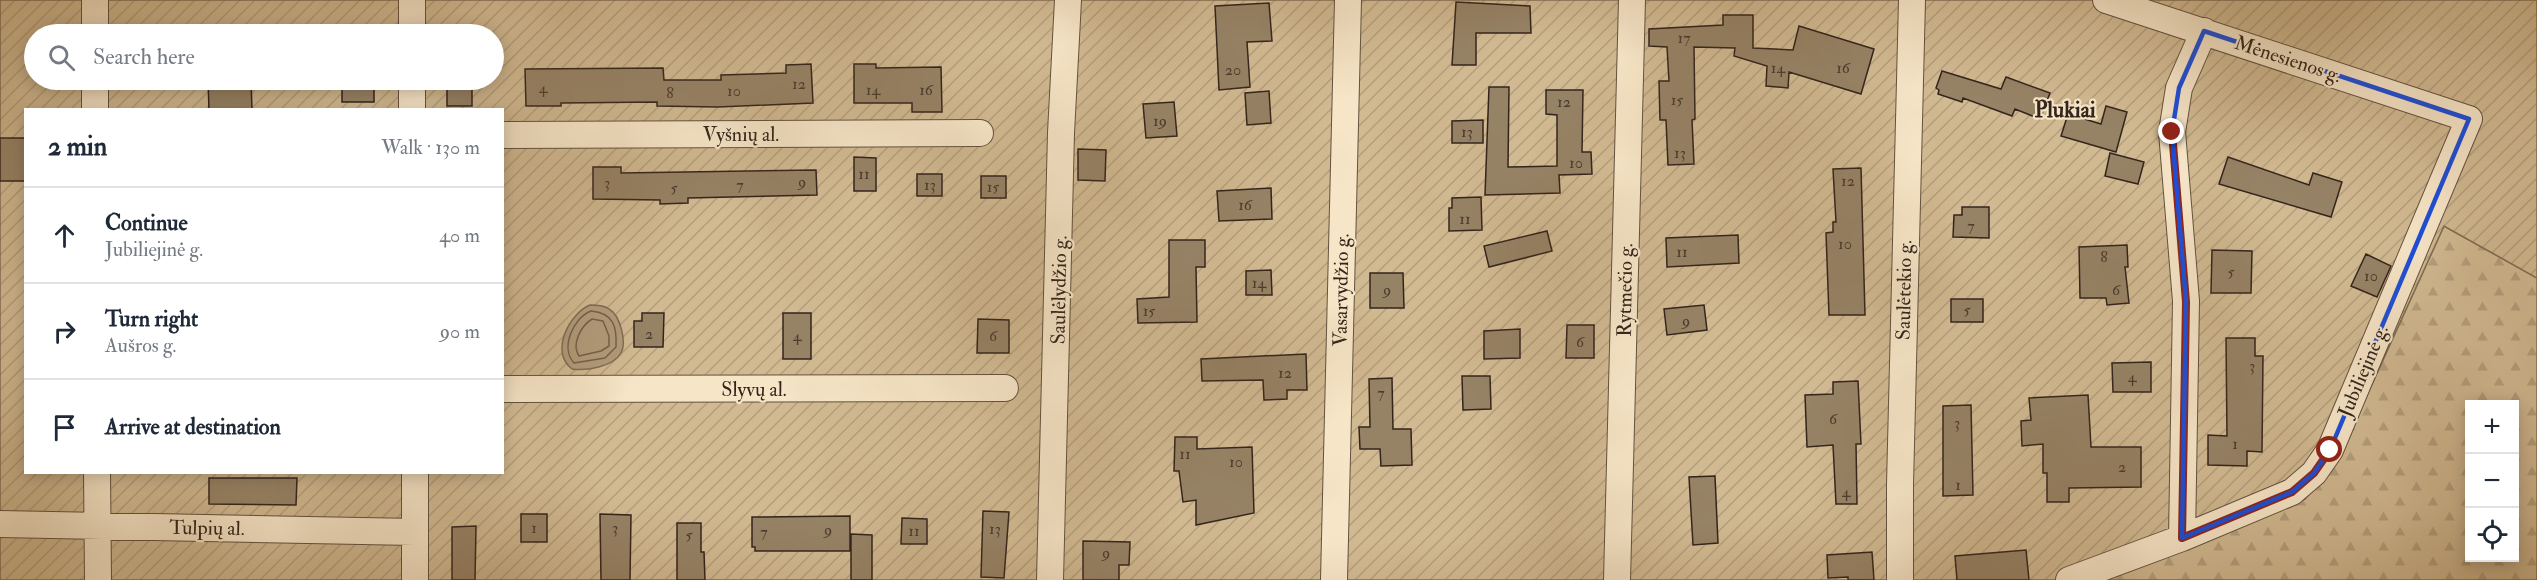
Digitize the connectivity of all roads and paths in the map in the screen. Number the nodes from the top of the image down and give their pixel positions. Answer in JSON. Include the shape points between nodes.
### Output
{"nodes":[{"id":1,"x":95,"y":0,"type":"edge"},
{"id":2,"x":412,"y":0,"type":"edge"},
{"id":3,"x":1068,"y":0,"type":"edge"},
{"id":4,"x":1348,"y":0,"type":"edge"},
{"id":5,"x":1632,"y":0,"type":"edge"},
{"id":6,"x":1912,"y":0,"type":"edge"},
{"id":7,"x":2106,"y":0,"type":"edge"},
{"id":8,"x":95,"y":24,"type":"edge"},
{"id":9,"x":412,"y":24,"type":"edge"},
{"id":10,"x":2204,"y":31,"type":"junction"},
{"id":11,"x":95,"y":90,"type":"edge"},
{"id":12,"x":412,"y":90,"type":"edge"},
{"id":13,"x":95,"y":108,"type":"edge"},
{"id":14,"x":412,"y":108,"type":"edge"},
{"id":15,"x":2469,"y":119,"type":"joint"},
{"id":16,"x":980,"y":133,"type":"dead end"},
{"id":17,"x":504,"y":135,"type":"edge"},
{"id":18,"x":1005,"y":388,"type":"dead end"},
{"id":19,"x":504,"y":389,"type":"edge"},
{"id":20,"x":97,"y":474,"type":"edge"},
{"id":21,"x":415,"y":474,"type":"edge"},
{"id":22,"x":0,"y":524,"type":"edge"},
{"id":23,"x":97,"y":525,"type":"junction"},
{"id":24,"x":415,"y":532,"type":"junction"},
{"id":25,"x":2182,"y":538,"type":"junction"},
{"id":26,"x":98,"y":580,"type":"edge"},
{"id":27,"x":415,"y":580,"type":"edge"},
{"id":28,"x":1050,"y":580,"type":"edge"},
{"id":29,"x":1334,"y":580,"type":"edge"},
{"id":30,"x":1617,"y":580,"type":"edge"},
{"id":31,"x":1900,"y":580,"type":"edge"},
{"id":32,"x":2069,"y":580,"type":"edge"}],
"edges":[{"from":1,"to":8,"type":"street"},
{"from":2,"to":9,"type":"street"},
{"from":3,"to":28,"type":"street","name":"Saulėlydžio g."},
{"from":4,"to":29,"type":"street","name":"Vasarvydžio g."},
{"from":5,"to":30,"type":"street","name":"Rytmečio g."},
{"from":6,"to":31,"type":"street","name":"Saulėtekio g."},
{"from":7,"to":10,"type":"street","name":"Mėnesienos g."},
{"from":10,"to":15,"type":"street","name":"Mėnesienos g."},
{"from":10,"to":25,"type":"street","via":[[2179,88],[2172,132],[2186,302]]},
{"from":11,"to":13,"type":"street"},
{"from":12,"to":14,"type":"street"},
{"from":15,"to":25,"type":"street","name":"Jubiliejinė g.","via":[[2324,458],[2314,473],[2292,492]]},
{"from":16,"to":17,"type":"street","name":"Vyšnių al."},
{"from":18,"to":19,"type":"street","name":"Slyvų al."},
{"from":20,"to":23,"type":"street"},
{"from":21,"to":24,"type":"street"},
{"from":22,"to":23,"type":"street","name":"Tulpių al."},
{"from":23,"to":24,"type":"street","name":"Tulpių al."},
{"from":23,"to":26,"type":"street"},
{"from":24,"to":27,"type":"street"},
{"from":25,"to":32,"type":"street","name":"Jubiliejinė g."}]}
